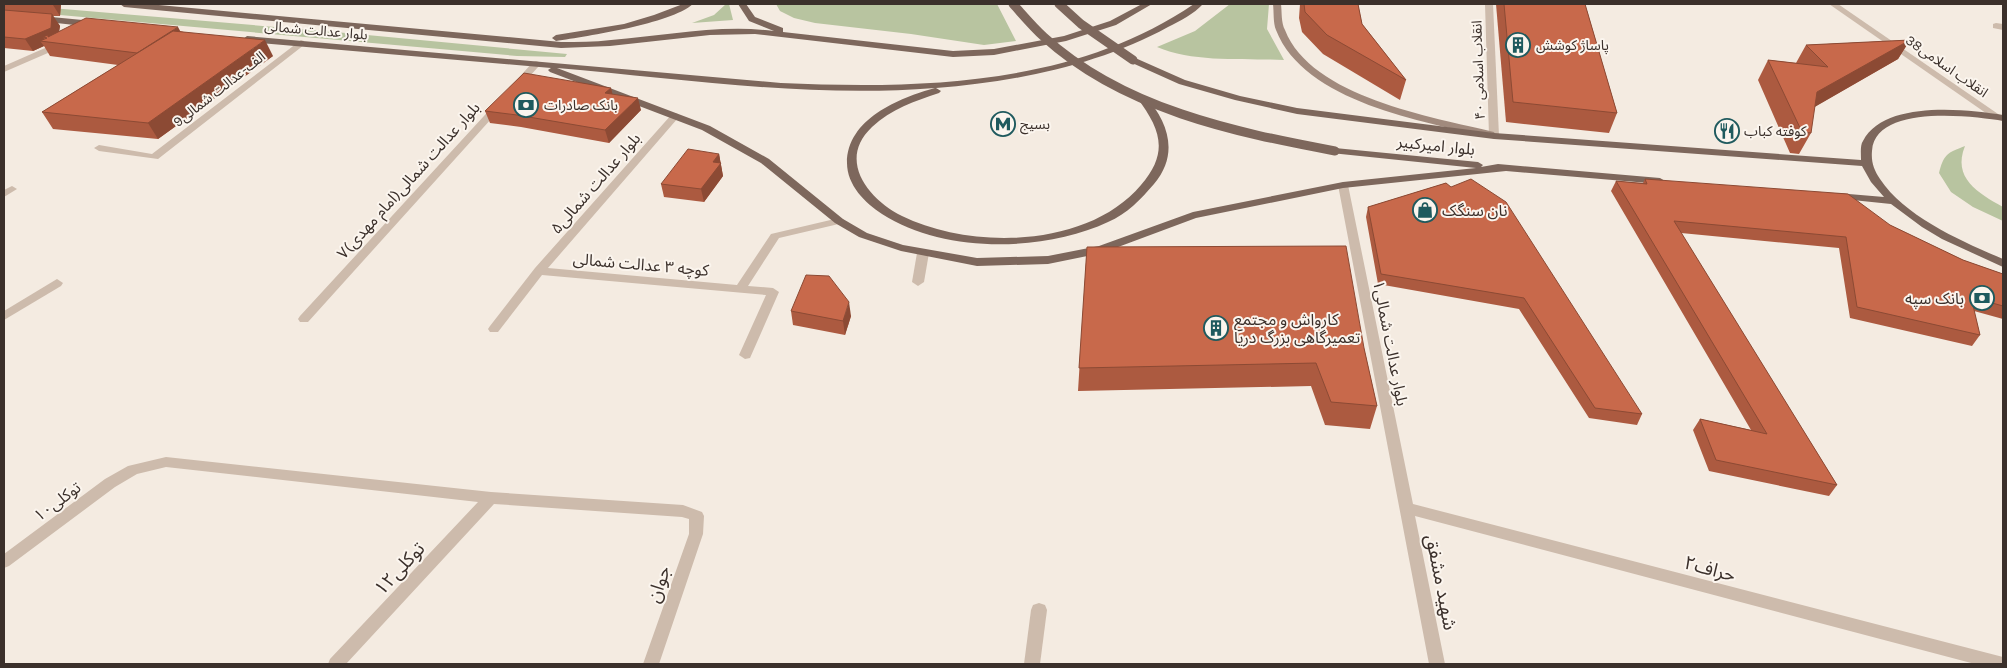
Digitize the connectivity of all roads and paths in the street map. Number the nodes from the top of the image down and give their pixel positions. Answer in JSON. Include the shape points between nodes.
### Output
{"nodes":[{"id":1,"x":124,"y":4,"type":"edge"},
{"id":2,"x":689,"y":4,"type":"edge"},
{"id":3,"x":742,"y":4,"type":"edge"},
{"id":4,"x":1013,"y":4,"type":"edge"},
{"id":5,"x":1059,"y":4,"type":"edge"},
{"id":6,"x":1148,"y":4,"type":"edge"},
{"id":7,"x":1199,"y":4,"type":"edge"},
{"id":8,"x":1277,"y":4,"type":"edge"},
{"id":9,"x":1489,"y":4,"type":"edge"},
{"id":10,"x":1833,"y":4,"type":"edge"},
{"id":11,"x":33,"y":19,"type":"edge"},
{"id":12,"x":102,"y":25,"type":"joint"},
{"id":13,"x":84,"y":33,"type":"edge"},
{"id":14,"x":796,"y":36,"type":"junction"},
{"id":15,"x":234,"y":38,"type":"edge"},
{"id":16,"x":66,"y":41,"type":"edge"},
{"id":17,"x":523,"y":42,"type":"junction"},
{"id":18,"x":301,"y":43,"type":"junction"},
{"id":19,"x":536,"y":64,"type":"junction"},
{"id":20,"x":4,"y":70,"type":"edge"},
{"id":21,"x":954,"y":85,"type":"junction"},
{"id":22,"x":1142,"y":98,"type":"junction"},
{"id":23,"x":674,"y":116,"type":"junction"},
{"id":24,"x":2000,"y":117,"type":"edge"},
{"id":25,"x":1494,"y":136,"type":"junction"},
{"id":26,"x":99,"y":148,"type":"dead end"},
{"id":27,"x":1866,"y":163,"type":"junction"},
{"id":28,"x":1505,"y":168,"type":"junction"},
{"id":29,"x":1670,"y":182,"type":"edge"},
{"id":30,"x":1343,"y":185,"type":"junction"},
{"id":31,"x":1826,"y":195,"type":"edge"},
{"id":32,"x":1894,"y":201,"type":"junction"},
{"id":33,"x":839,"y":221,"type":"junction"},
{"id":34,"x":923,"y":253,"type":"junction"},
{"id":35,"x":2003,"y":263,"type":"edge"},
{"id":36,"x":539,"y":271,"type":"junction"},
{"id":37,"x":918,"y":282,"type":"dead end"},
{"id":38,"x":58,"y":284,"type":"dead end"},
{"id":39,"x":740,"y":289,"type":"junction"},
{"id":40,"x":4,"y":316,"type":"edge"},
{"id":41,"x":304,"y":319,"type":"dead end"},
{"id":42,"x":494,"y":329,"type":"dead end"},
{"id":43,"x":744,"y":355,"type":"dead end"},
{"id":44,"x":491,"y":498,"type":"junction"},
{"id":45,"x":1408,"y":508,"type":"junction"},
{"id":46,"x":697,"y":516,"type":"joint"},
{"id":47,"x":4,"y":562,"type":"edge"},
{"id":48,"x":1039,"y":610,"type":"dead end"},
{"id":49,"x":336,"y":664,"type":"edge"},
{"id":50,"x":651,"y":664,"type":"edge"},
{"id":51,"x":1032,"y":664,"type":"edge"},
{"id":52,"x":1437,"y":664,"type":"edge"},
{"id":53,"x":2003,"y":664,"type":"edge"}],
"edges":[{"from":1,"to":17,"type":"main road","name":"بلوار عدالت شمالی"},
{"from":2,"to":17,"type":"main road","via":[[649,19],[597,32]]},
{"from":3,"to":14,"type":"main road","via":[[752,18]]},
{"from":4,"to":22,"type":"main road","name":"بلوار امیرکبیر","bridge":true,"via":[[1041,33],[1086,70]]},
{"from":5,"to":25,"type":"main road","name":"بلوار امیرکبیر","bridge":true,"via":[[1081,24],[1134,60],[1182,82],[1297,111]]},
{"from":6,"to":14,"type":"main road","via":[[1113,23],[1066,38],[994,52],[944,53]]},
{"from":7,"to":21,"type":"main road","via":[[1157,30],[1100,54],[1011,77]]},
{"from":8,"to":25,"type":"main road","via":[[1280,31],[1291,50],[1311,71],[1350,93],[1392,110]]},
{"from":9,"to":25,"type":"street","name":"انقلاب اسلامی ۴۰"},
{"from":10,"to":24,"type":"street","name":"38انقلاب اسلامی"},
{"from":11,"to":12,"type":"main road"},
{"from":12,"to":13,"type":"street"},
{"from":14,"to":17,"type":"main road","via":[[710,32],[610,43]]},
{"from":15,"to":18,"type":"main road","name":"بلوار عدالت شمالی"},
{"from":16,"to":20,"type":"street"},
{"from":18,"to":19,"type":"main road","name":"بلوار عدالت شمالی"},
{"from":18,"to":26,"type":"street","name":"9الف-عدالت شمالی","via":[[154,157]]},
{"from":19,"to":21,"type":"main road","name":"بلوار عدالت شمالی","via":[[818,87],[899,89]]},
{"from":19,"to":23,"type":"main road"},
{"from":19,"to":41,"type":"street","name":"۷بلوار عدالت شمالی(امام مهدی)"},
{"from":21,"to":22,"type":"main road","via":[[885,112],[870,123],[854,145],[853,175],[867,198],[899,219],[942,236],[989,242],[1074,231],[1105,220],[1134,202],[1151,184],[1162,165],[1166,145],[1159,122]]},
{"from":22,"to":28,"type":"main road","name":"بلوار امیرکبیر","bridge":true,"via":[[1209,122],[1280,141],[1335,151]]},
{"from":23,"to":33,"type":"main road","via":[[706,128],[765,161]]},
{"from":23,"to":36,"type":"street","name":"بلوار عدالت شمالی۵"},
{"from":24,"to":27,"type":"main road","via":[[1949,113],[1910,116],[1882,126],[1867,142]]},
{"from":25,"to":27,"type":"main road","name":"بلوار امیرکبیر"},
{"from":27,"to":32,"type":"main road","via":[[1876,181]]},
{"from":28,"to":29,"type":"main road","name":"بلوار امیرکبیر"},
{"from":28,"to":30,"type":"main road"},
{"from":30,"to":34,"type":"main road","via":[[1193,215],[1102,249],[1048,260],[977,262]]},
{"from":30,"to":45,"type":"street","name":"بلوار عدالت شمالی۱"},
{"from":31,"to":32,"type":"main road"},
{"from":32,"to":35,"type":"main road","via":[[1929,227]]},
{"from":33,"to":34,"type":"main road","via":[[863,235]]},
{"from":33,"to":39,"type":"street","via":[[775,236]]},
{"from":34,"to":37,"type":"street"},
{"from":36,"to":39,"type":"street","name":"کوچه ۳ عدالت شمالی"},
{"from":36,"to":42,"type":"street","name":"بلوار عدالت شمالی۵"},
{"from":38,"to":40,"type":"street"},
{"from":39,"to":43,"type":"street","name":"کوچه ۳ عدالت شمالی","via":[[772,292]]},
{"from":44,"to":46,"type":"street","name":"۱۰توکلی","via":[[683,511]]},
{"from":44,"to":47,"type":"street","name":"۱۰توکلی","via":[[166,462],[133,470],[110,483]]},
{"from":44,"to":49,"type":"street","name":"توکلی۱۲"},
{"from":45,"to":52,"type":"street","name":"شهید مشفق"},
{"from":45,"to":53,"type":"street","name":"حراف۲"},
{"from":46,"to":50,"type":"street","name":"جوان","via":[[696,534]]},
{"from":48,"to":51,"type":"street"}]}
